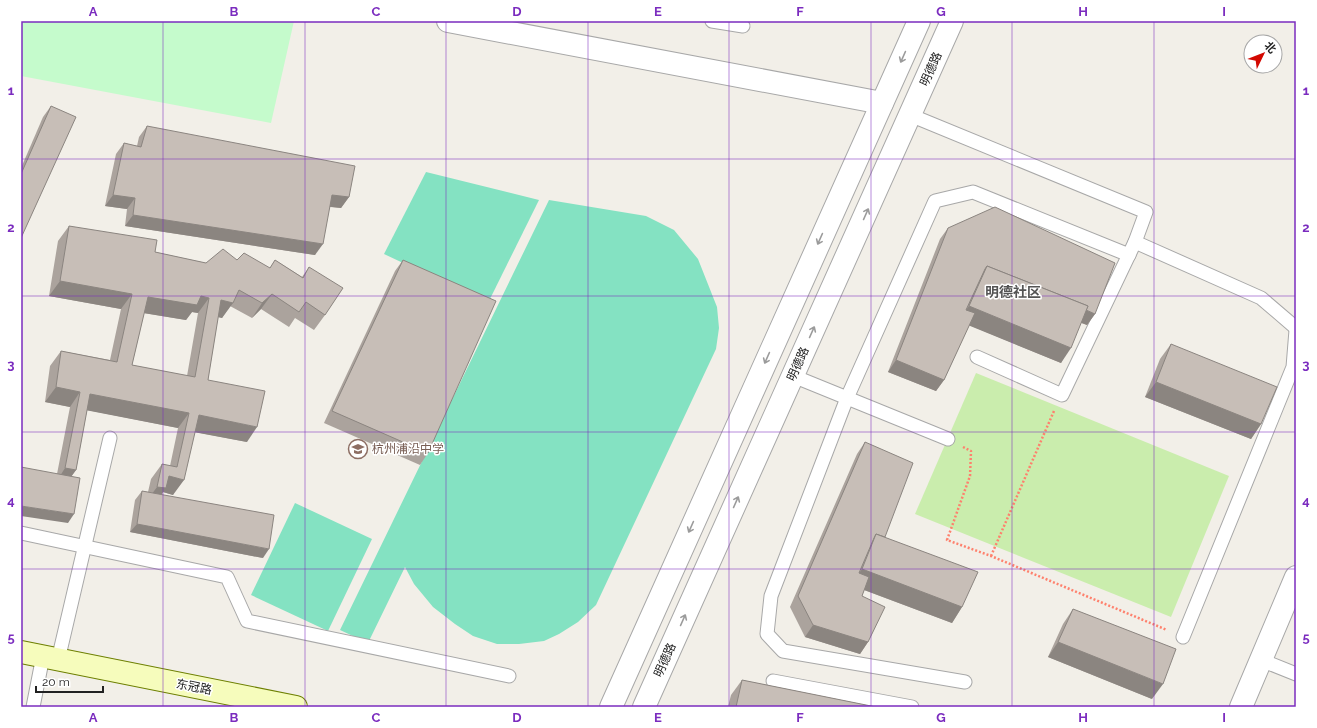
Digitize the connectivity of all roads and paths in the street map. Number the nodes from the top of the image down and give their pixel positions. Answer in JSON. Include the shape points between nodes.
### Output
{"nodes":[{"id":1,"x":448,"y":21,"type":"edge"},
{"id":2,"x":712,"y":21,"type":"edge"},
{"id":3,"x":919,"y":21,"type":"edge"},
{"id":4,"x":952,"y":21,"type":"edge"},
{"id":5,"x":743,"y":26,"type":"dead end"},
{"id":6,"x":882,"y":103,"type":"junction"},
{"id":7,"x":910,"y":115,"type":"junction"},
{"id":8,"x":1135,"y":242,"type":"junction"},
{"id":9,"x":1129,"y":255,"type":"junction"},
{"id":10,"x":1296,"y":329,"type":"edge"},
{"id":11,"x":977,"y":357,"type":"dead end"},
{"id":12,"x":793,"y":376,"type":"junction"},
{"id":13,"x":1062,"y":394,"type":"junction"},
{"id":14,"x":847,"y":398,"type":"junction"},
{"id":15,"x":110,"y":438,"type":"dead end"},
{"id":16,"x":948,"y":439,"type":"joint"},
{"id":17,"x":21,"y":533,"type":"edge"},
{"id":18,"x":85,"y":546,"type":"junction"},
{"id":19,"x":991,"y":556,"type":"junction"},
{"id":20,"x":1296,"y":577,"type":"edge"},
{"id":21,"x":1183,"y":637,"type":"joint"},
{"id":22,"x":21,"y":652,"type":"edge"},
{"id":23,"x":50,"y":658,"type":"junction"},
{"id":24,"x":1261,"y":660,"type":"junction"},
{"id":25,"x":1296,"y":674,"type":"edge"},
{"id":26,"x":509,"y":676,"type":"dead end"},
{"id":27,"x":773,"y":681,"type":"dead end"},
{"id":28,"x":965,"y":682,"type":"dead end"},
{"id":29,"x":33,"y":707,"type":"edge"},
{"id":30,"x":296,"y":707,"type":"edge"},
{"id":31,"x":610,"y":707,"type":"edge"},
{"id":32,"x":644,"y":707,"type":"edge"},
{"id":33,"x":912,"y":707,"type":"edge"},
{"id":34,"x":1241,"y":707,"type":"edge"}],
"edges":[{"from":1,"to":6,"type":"street"},
{"from":2,"to":5,"type":"lane"},
{"from":3,"to":6,"type":"street","one_way":true},
{"from":4,"to":7,"type":"street","name":"明德路"},
{"from":6,"to":31,"type":"street","one_way":true},
{"from":7,"to":8,"type":"lane","via":[[1146,212]]},
{"from":12,"to":7,"type":"street","name":"明德路","one_way":true},
{"from":8,"to":9,"type":"lane"},
{"from":8,"to":10,"type":"lane","via":[[1261,298]]},
{"from":9,"to":13,"type":"lane"},
{"from":9,"to":14,"type":"lane","via":[[973,192],[935,201]]},
{"from":10,"to":21,"type":"lane","via":[[1293,367]]},
{"from":11,"to":13,"type":"lane"},
{"from":12,"to":14,"type":"lane"},
{"from":32,"to":12,"type":"street","name":"明德路","one_way":true},
{"from":13,"to":19,"type":"path"},
{"from":14,"to":16,"type":"lane"},
{"from":14,"to":28,"type":"lane","via":[[771,596],[767,634],[783,651]]},
{"from":15,"to":18,"type":"lane"},
{"from":16,"to":19,"type":"path","via":[[971,451],[970,476],[947,540]]},
{"from":17,"to":18,"type":"lane"},
{"from":18,"to":23,"type":"lane"},
{"from":18,"to":26,"type":"lane","via":[[227,577],[248,621]]},
{"from":19,"to":21,"type":"path"},
{"from":20,"to":24,"type":"street"},
{"from":22,"to":23,"type":"main road","name":"东冠路"},
{"from":23,"to":29,"type":"lane"},
{"from":23,"to":30,"type":"main road","name":"东冠路"},
{"from":24,"to":25,"type":"lane"},
{"from":24,"to":34,"type":"street"},
{"from":27,"to":33,"type":"lane"}]}
